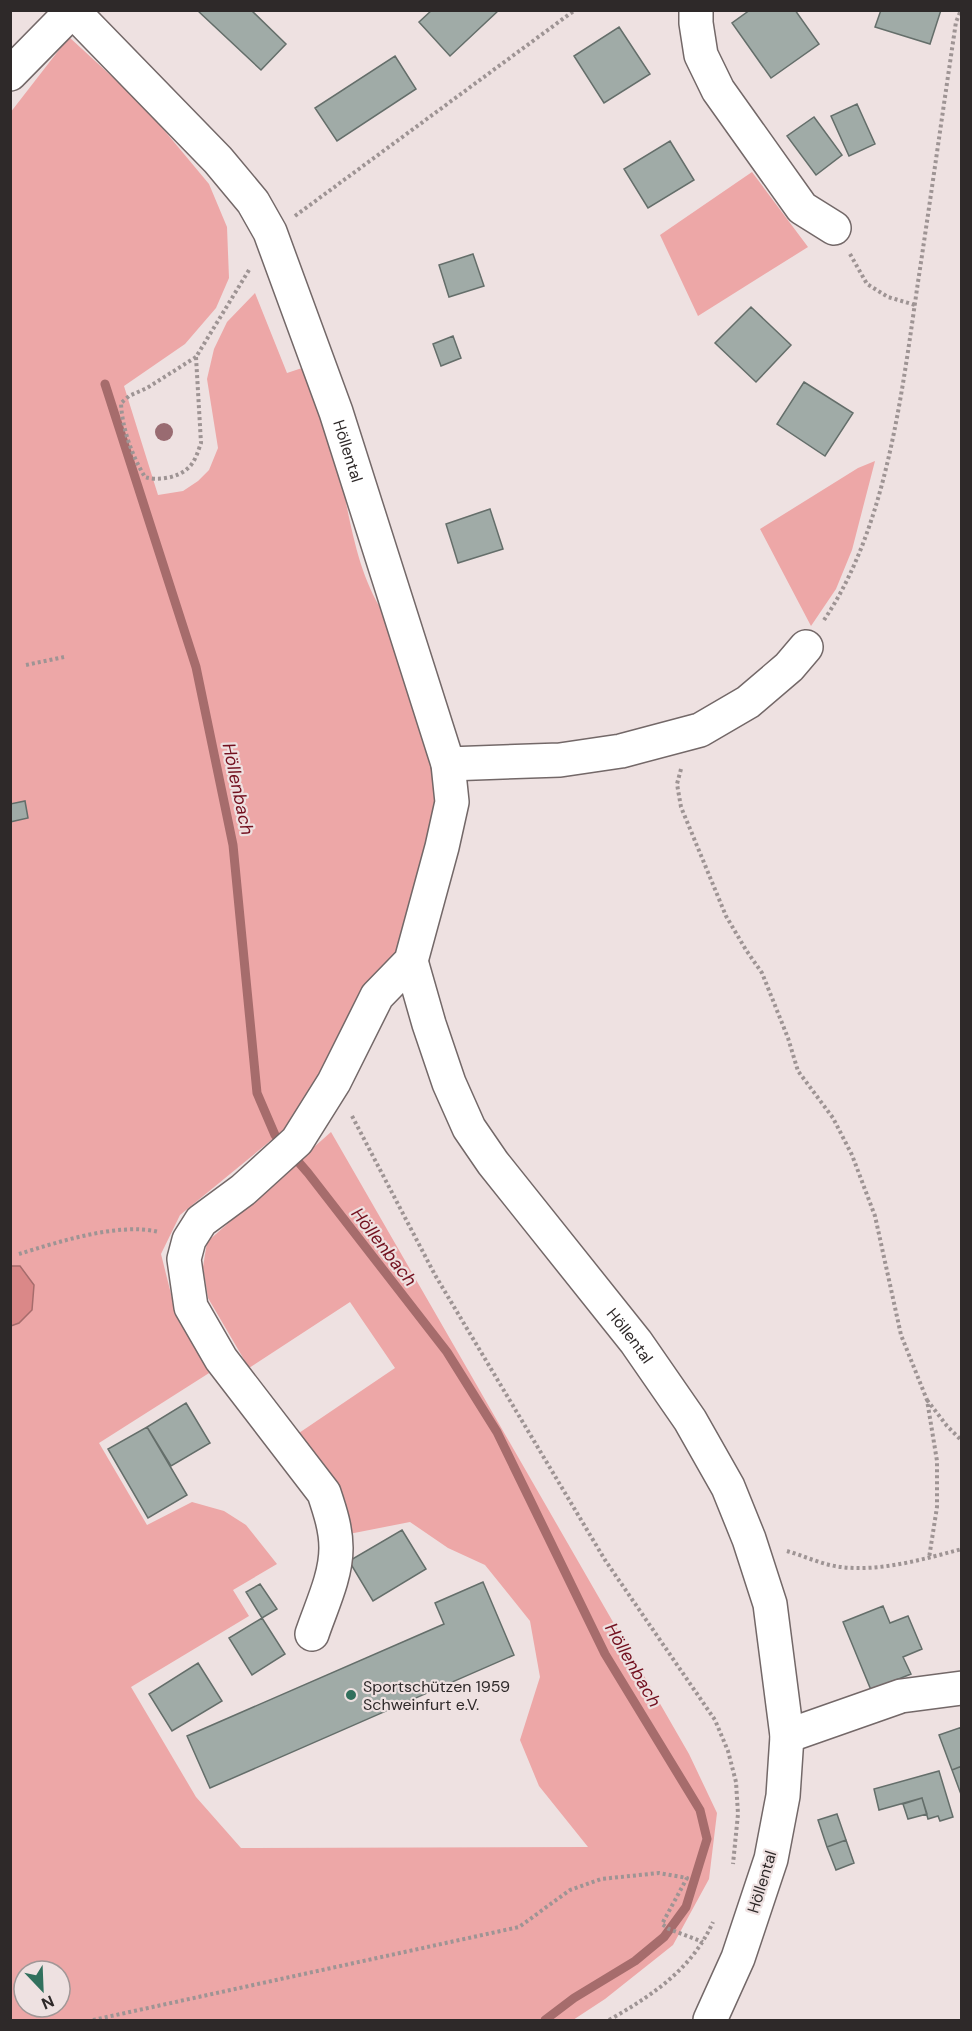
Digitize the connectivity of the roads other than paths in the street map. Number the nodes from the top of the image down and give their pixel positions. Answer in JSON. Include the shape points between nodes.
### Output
{"nodes":[{"id":1,"x":696,"y":10,"type":"edge"},
{"id":2,"x":72,"y":11,"type":"edge"},
{"id":3,"x":10,"y":74,"type":"edge"},
{"id":4,"x":834,"y":228,"type":"road end"},
{"id":5,"x":806,"y":647,"type":"road end"},
{"id":6,"x":448,"y":764,"type":"junction"},
{"id":7,"x":411,"y":961,"type":"junction"},
{"id":8,"x":312,"y":1634,"type":"dead end"},
{"id":9,"x":962,"y":1688,"type":"edge"},
{"id":10,"x":787,"y":1736,"type":"junction"},
{"id":11,"x":710,"y":2020,"type":"edge"}],
"edges":[{"from":1,"to":4,"type":"street","via":[[701,55],[718,90],[802,208]]},
{"from":2,"to":3,"type":"street","name":"Höllental"},
{"from":2,"to":6,"type":"street","name":"Höllental","via":[[218,160],[253,202],[283,224],[336,412]]},
{"from":5,"to":6,"type":"street","via":[[748,702],[700,730],[621,751],[560,760]]},
{"from":6,"to":7,"type":"street","name":"Höllental","via":[[452,802]]},
{"from":7,"to":8,"type":"street","name":"Höllental","via":[[377,996],[334,1082],[297,1141],[201,1221],[189,1240],[184,1259],[191,1307],[221,1359],[324,1493],[336,1549],[331,1580]]},
{"from":7,"to":10,"type":"street","name":"Höllental","via":[[445,1073],[469,1128],[636,1342],[690,1420],[728,1487],[770,1604]]},
{"from":9,"to":10,"type":"street","via":[[901,1696]]},
{"from":10,"to":11,"type":"street","name":"Höllental","via":[[783,1797],[771,1859],[738,1958]]}]}
